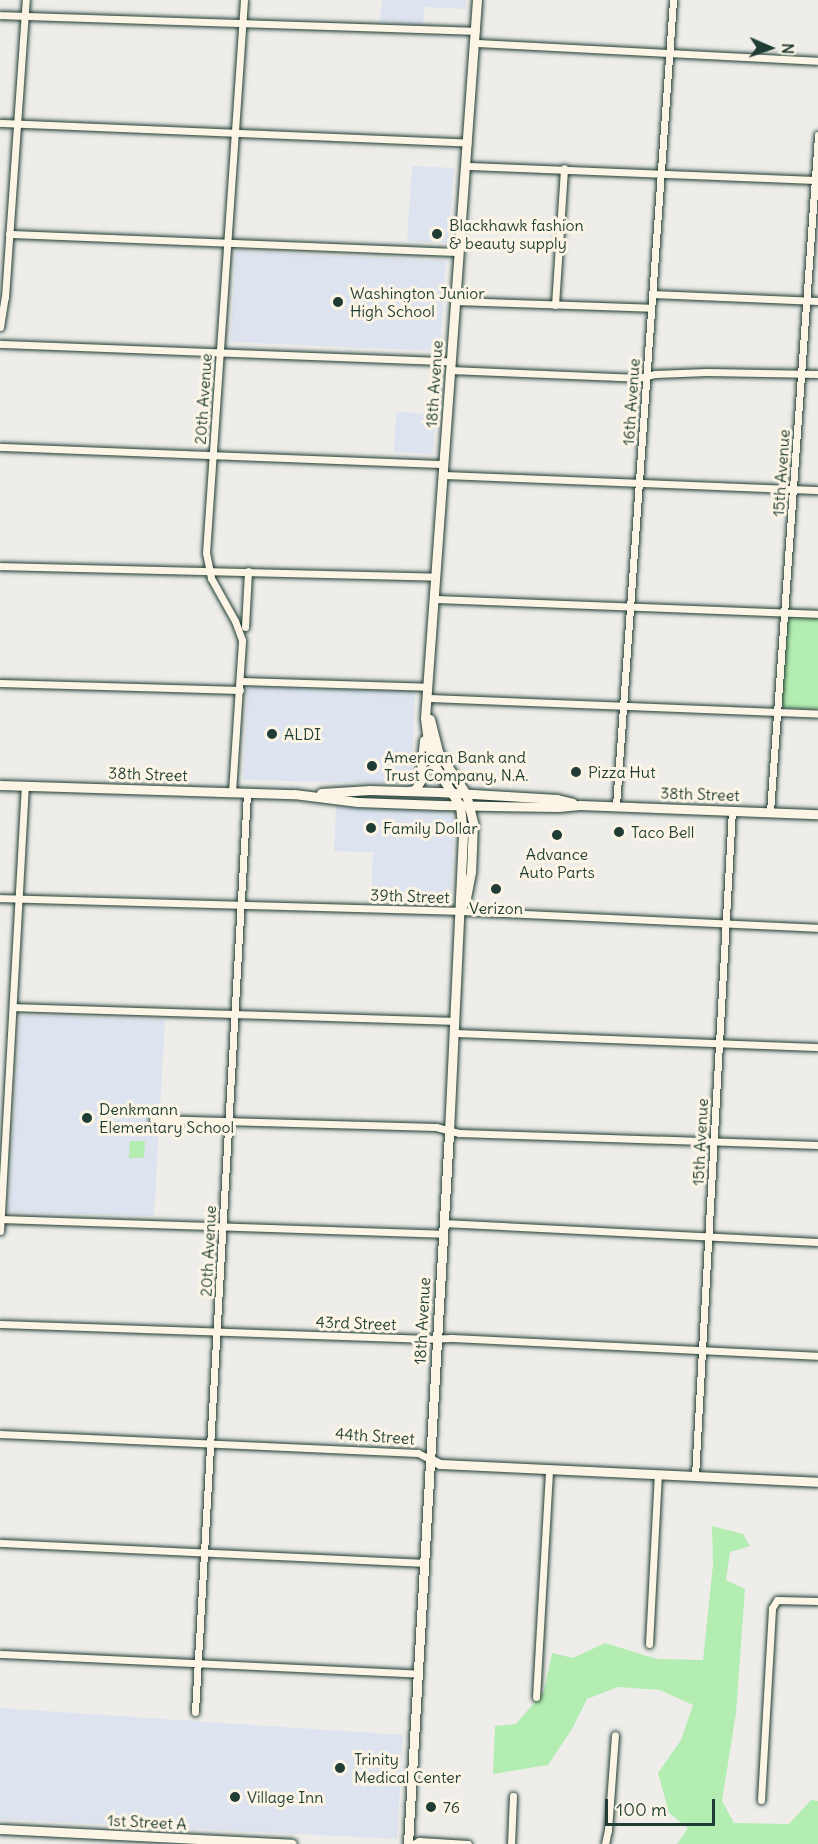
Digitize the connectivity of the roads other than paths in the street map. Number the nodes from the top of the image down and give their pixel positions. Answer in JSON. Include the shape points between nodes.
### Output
{"nodes":[{"id":1,"x":26,"y":0,"type":"edge"},
{"id":2,"x":244,"y":0,"type":"edge"},
{"id":3,"x":477,"y":0,"type":"edge"},
{"id":4,"x":673,"y":0,"type":"edge"},
{"id":5,"x":0,"y":15,"type":"edge"},
{"id":6,"x":25,"y":15,"type":"junction"},
{"id":7,"x":242,"y":24,"type":"junction"},
{"id":8,"x":476,"y":32,"type":"junction"},
{"id":9,"x":476,"y":43,"type":"junction"},
{"id":10,"x":669,"y":53,"type":"junction"},
{"id":11,"x":818,"y":61,"type":"edge"},
{"id":12,"x":0,"y":123,"type":"edge"},
{"id":13,"x":17,"y":124,"type":"junction"},
{"id":14,"x":235,"y":133,"type":"junction"},
{"id":15,"x":818,"y":135,"type":"edge"},
{"id":16,"x":468,"y":143,"type":"junction"},
{"id":17,"x":467,"y":166,"type":"junction"},
{"id":18,"x":564,"y":168,"type":"junction"},
{"id":19,"x":661,"y":173,"type":"junction"},
{"id":20,"x":816,"y":180,"type":"edge"},
{"id":21,"x":9,"y":234,"type":"junction"},
{"id":22,"x":227,"y":243,"type":"junction"},
{"id":23,"x":459,"y":252,"type":"junction"},
{"id":24,"x":652,"y":294,"type":"junction"},
{"id":25,"x":455,"y":301,"type":"junction"},
{"id":26,"x":806,"y":301,"type":"junction"},
{"id":27,"x":818,"y":302,"type":"edge"},
{"id":28,"x":555,"y":305,"type":"junction"},
{"id":29,"x":651,"y":308,"type":"junction"},
{"id":30,"x":0,"y":327,"type":"edge"},
{"id":31,"x":0,"y":344,"type":"edge"},
{"id":32,"x":220,"y":352,"type":"junction"},
{"id":33,"x":450,"y":366,"type":"junction"},
{"id":34,"x":801,"y":373,"type":"junction"},
{"id":35,"x":818,"y":374,"type":"edge"},
{"id":36,"x":646,"y":376,"type":"junction"},
{"id":37,"x":0,"y":447,"type":"edge"},
{"id":38,"x":213,"y":454,"type":"junction"},
{"id":39,"x":443,"y":464,"type":"junction"},
{"id":40,"x":442,"y":475,"type":"junction"},
{"id":41,"x":639,"y":482,"type":"junction"},
{"id":42,"x":795,"y":489,"type":"junction"},
{"id":43,"x":818,"y":490,"type":"edge"},
{"id":44,"x":0,"y":566,"type":"edge"},
{"id":45,"x":248,"y":571,"type":"junction"},
{"id":46,"x":209,"y":572,"type":"junction"},
{"id":47,"x":435,"y":577,"type":"junction"},
{"id":48,"x":433,"y":599,"type":"junction"},
{"id":49,"x":629,"y":607,"type":"junction"},
{"id":50,"x":783,"y":613,"type":"junction"},
{"id":51,"x":818,"y":614,"type":"edge"},
{"id":52,"x":245,"y":627,"type":"dead end"},
{"id":53,"x":241,"y":681,"type":"junction"},
{"id":54,"x":0,"y":683,"type":"edge"},
{"id":55,"x":240,"y":690,"type":"junction"},
{"id":56,"x":427,"y":693,"type":"junction"},
{"id":57,"x":622,"y":705,"type":"junction"},
{"id":58,"x":776,"y":712,"type":"junction"},
{"id":59,"x":818,"y":714,"type":"edge"},
{"id":60,"x":425,"y":735,"type":"junction"},
{"id":61,"x":0,"y":785,"type":"edge"},
{"id":62,"x":25,"y":786,"type":"junction"},
{"id":63,"x":409,"y":791,"type":"junction"},
{"id":64,"x":232,"y":792,"type":"junction"},
{"id":65,"x":247,"y":792,"type":"junction"},
{"id":66,"x":454,"y":793,"type":"junction"},
{"id":67,"x":294,"y":794,"type":"junction"},
{"id":68,"x":466,"y":794,"type":"junction"},
{"id":69,"x":580,"y":804,"type":"junction"},
{"id":70,"x":465,"y":806,"type":"junction"},
{"id":71,"x":616,"y":806,"type":"junction"},
{"id":72,"x":732,"y":810,"type":"junction"},
{"id":73,"x":770,"y":812,"type":"junction"},
{"id":74,"x":818,"y":814,"type":"edge"},
{"id":75,"x":0,"y":898,"type":"edge"},
{"id":76,"x":19,"y":898,"type":"junction"},
{"id":77,"x":241,"y":904,"type":"junction"},
{"id":78,"x":460,"y":911,"type":"junction"},
{"id":79,"x":725,"y":924,"type":"junction"},
{"id":80,"x":818,"y":928,"type":"edge"},
{"id":81,"x":13,"y":1007,"type":"junction"},
{"id":82,"x":234,"y":1015,"type":"junction"},
{"id":83,"x":454,"y":1021,"type":"junction"},
{"id":84,"x":453,"y":1033,"type":"junction"},
{"id":85,"x":718,"y":1043,"type":"junction"},
{"id":86,"x":818,"y":1047,"type":"edge"},
{"id":87,"x":3,"y":1114,"type":"edge"},
{"id":88,"x":153,"y":1119,"type":"dead end"},
{"id":89,"x":229,"y":1122,"type":"junction"},
{"id":90,"x":449,"y":1132,"type":"junction"},
{"id":91,"x":713,"y":1142,"type":"junction"},
{"id":92,"x":818,"y":1145,"type":"edge"},
{"id":93,"x":0,"y":1219,"type":"edge"},
{"id":94,"x":442,"y":1223,"type":"junction"},
{"id":95,"x":223,"y":1228,"type":"junction"},
{"id":96,"x":0,"y":1231,"type":"edge"},
{"id":97,"x":442,"y":1234,"type":"junction"},
{"id":98,"x":709,"y":1237,"type":"junction"},
{"id":99,"x":818,"y":1242,"type":"edge"},
{"id":100,"x":0,"y":1324,"type":"edge"},
{"id":101,"x":217,"y":1332,"type":"junction"},
{"id":102,"x":436,"y":1338,"type":"junction"},
{"id":103,"x":702,"y":1350,"type":"junction"},
{"id":104,"x":818,"y":1356,"type":"edge"},
{"id":105,"x":0,"y":1434,"type":"edge"},
{"id":106,"x":211,"y":1443,"type":"junction"},
{"id":107,"x":430,"y":1459,"type":"junction"},
{"id":108,"x":549,"y":1469,"type":"junction"},
{"id":109,"x":658,"y":1474,"type":"junction"},
{"id":110,"x":695,"y":1476,"type":"junction"},
{"id":111,"x":818,"y":1482,"type":"edge"},
{"id":112,"x":0,"y":1543,"type":"edge"},
{"id":113,"x":204,"y":1552,"type":"junction"},
{"id":114,"x":423,"y":1563,"type":"junction"},
{"id":115,"x":818,"y":1601,"type":"edge"},
{"id":116,"x":649,"y":1644,"type":"dead end"},
{"id":117,"x":0,"y":1654,"type":"edge"},
{"id":118,"x":198,"y":1663,"type":"junction"},
{"id":119,"x":417,"y":1674,"type":"junction"},
{"id":120,"x":536,"y":1697,"type":"dead end"},
{"id":121,"x":195,"y":1712,"type":"dead end"},
{"id":122,"x":615,"y":1735,"type":"dead end"},
{"id":123,"x":513,"y":1796,"type":"dead end"},
{"id":124,"x":761,"y":1800,"type":"dead end"},
{"id":125,"x":0,"y":1829,"type":"edge"},
{"id":126,"x":292,"y":1844,"type":"edge"},
{"id":127,"x":408,"y":1844,"type":"edge"},
{"id":128,"x":413,"y":1844,"type":"edge"},
{"id":129,"x":468,"y":1844,"type":"edge"},
{"id":130,"x":511,"y":1844,"type":"edge"},
{"id":131,"x":605,"y":1844,"type":"edge"}],
"edges":[{"from":1,"to":6,"type":"street"},
{"from":2,"to":7,"type":"street","name":"20th Avenue"},
{"from":3,"to":8,"type":"street","name":"18th Avenue"},
{"from":4,"to":10,"type":"street","name":"16th Avenue"},
{"from":5,"to":6,"type":"street"},
{"from":6,"to":7,"type":"street"},
{"from":6,"to":13,"type":"street"},
{"from":7,"to":8,"type":"street"},
{"from":7,"to":14,"type":"street","name":"20th Avenue"},
{"from":8,"to":9,"type":"street","name":"18th Avenue"},
{"from":9,"to":10,"type":"street"},
{"from":9,"to":16,"type":"street","name":"18th Avenue"},
{"from":10,"to":11,"type":"street"},
{"from":10,"to":19,"type":"street","name":"16th Avenue"},
{"from":12,"to":13,"type":"street"},
{"from":13,"to":14,"type":"street"},
{"from":13,"to":21,"type":"street"},
{"from":14,"to":16,"type":"street"},
{"from":14,"to":22,"type":"street","name":"20th Avenue"},
{"from":15,"to":20,"type":"street","name":"15th Avenue"},
{"from":16,"to":17,"type":"street","name":"18th Avenue"},
{"from":17,"to":18,"type":"street"},
{"from":17,"to":23,"type":"street","name":"18th Avenue"},
{"from":18,"to":19,"type":"street"},
{"from":18,"to":28,"type":"street"},
{"from":19,"to":20,"type":"street"},
{"from":19,"to":24,"type":"street","name":"16th Avenue"},
{"from":20,"to":26,"type":"street","name":"15th Avenue"},
{"from":21,"to":22,"type":"street"},
{"from":21,"to":30,"type":"street"},
{"from":22,"to":23,"type":"street"},
{"from":22,"to":32,"type":"street","name":"20th Avenue"},
{"from":23,"to":25,"type":"street","name":"18th Avenue"},
{"from":24,"to":26,"type":"street"},
{"from":24,"to":29,"type":"street","name":"16th Avenue"},
{"from":25,"to":28,"type":"street"},
{"from":25,"to":33,"type":"street","name":"18th Avenue"},
{"from":26,"to":27,"type":"street"},
{"from":26,"to":34,"type":"street","name":"15th Avenue"},
{"from":28,"to":29,"type":"street"},
{"from":29,"to":36,"type":"street","name":"16th Avenue"},
{"from":31,"to":32,"type":"street"},
{"from":32,"to":33,"type":"street"},
{"from":32,"to":38,"type":"street","name":"20th Avenue"},
{"from":33,"to":36,"type":"street"},
{"from":33,"to":39,"type":"street","name":"18th Avenue"},
{"from":34,"to":35,"type":"street"},
{"from":34,"to":36,"type":"street"},
{"from":34,"to":42,"type":"street","name":"15th Avenue"},
{"from":36,"to":41,"type":"street","name":"16th Avenue"},
{"from":37,"to":38,"type":"street"},
{"from":38,"to":39,"type":"street"},
{"from":38,"to":46,"type":"street","name":"20th Avenue","via":[[206,553]]},
{"from":39,"to":40,"type":"street","name":"18th Avenue"},
{"from":40,"to":41,"type":"street"},
{"from":40,"to":47,"type":"street","name":"18th Avenue"},
{"from":41,"to":42,"type":"street"},
{"from":41,"to":49,"type":"street","name":"16th Avenue"},
{"from":42,"to":43,"type":"street"},
{"from":42,"to":50,"type":"street","name":"15th Avenue"},
{"from":44,"to":46,"type":"street"},
{"from":45,"to":46,"type":"street"},
{"from":45,"to":47,"type":"street"},
{"from":45,"to":52,"type":"street"},
{"from":46,"to":53,"type":"street","name":"20th Avenue","via":[[241,634]]},
{"from":47,"to":48,"type":"street","name":"18th Avenue"},
{"from":48,"to":49,"type":"street"},
{"from":48,"to":56,"type":"street","name":"18th Avenue"},
{"from":49,"to":50,"type":"street"},
{"from":49,"to":57,"type":"street","name":"16th Avenue"},
{"from":50,"to":51,"type":"street"},
{"from":50,"to":58,"type":"street","name":"15th Avenue"},
{"from":53,"to":55,"type":"street","name":"20th Avenue"},
{"from":53,"to":56,"type":"street"},
{"from":54,"to":55,"type":"street"},
{"from":55,"to":64,"type":"street","name":"20th Avenue"},
{"from":56,"to":57,"type":"street"},
{"from":56,"to":60,"type":"street","name":"18th Avenue"},
{"from":56,"to":68,"type":"street","name":"18th Avenue","via":[[437,749]]},
{"from":57,"to":58,"type":"street"},
{"from":57,"to":71,"type":"street","name":"16th Avenue"},
{"from":58,"to":59,"type":"street"},
{"from":58,"to":73,"type":"street","name":"15th Avenue"},
{"from":60,"to":63,"type":"street","via":[[420,781],[415,790]]},
{"from":60,"to":66,"type":"street","name":"18th Avenue","via":[[430,758]]},
{"from":61,"to":62,"type":"street","name":"38th Street"},
{"from":62,"to":64,"type":"street","name":"38th Street"},
{"from":62,"to":76,"type":"street"},
{"from":63,"to":66,"type":"street","name":"38th Street"},
{"from":63,"to":67,"type":"street","name":"38th Street"},
{"from":64,"to":65,"type":"street","name":"38th Street"},
{"from":65,"to":67,"type":"street","name":"38th Street"},
{"from":65,"to":77,"type":"street","name":"20th Avenue"},
{"from":66,"to":68,"type":"street","name":"38th Street"},
{"from":66,"to":70,"type":"street","name":"18th Avenue"},
{"from":67,"to":70,"type":"street","name":"38th Street","via":[[358,802]]},
{"from":68,"to":69,"type":"street","name":"38th Street","via":[[558,799]]},
{"from":68,"to":70,"type":"street","name":"18th Avenue"},
{"from":69,"to":70,"type":"street","name":"38th Street"},
{"from":69,"to":71,"type":"street","name":"38th Street"},
{"from":70,"to":78,"type":"street","name":"18th Avenue","via":[[473,823],[471,872]]},
{"from":71,"to":72,"type":"street","name":"38th Street"},
{"from":72,"to":73,"type":"street","name":"38th Street"},
{"from":72,"to":79,"type":"street","name":"15th Avenue"},
{"from":73,"to":74,"type":"street","name":"38th Street"},
{"from":75,"to":76,"type":"street","name":"39th Street"},
{"from":76,"to":77,"type":"street","name":"39th Street"},
{"from":76,"to":81,"type":"street"},
{"from":77,"to":78,"type":"street","name":"39th Street"},
{"from":77,"to":82,"type":"street","name":"20th Avenue"},
{"from":78,"to":79,"type":"street","name":"39th Street"},
{"from":78,"to":83,"type":"street","name":"18th Avenue"},
{"from":79,"to":80,"type":"street","name":"39th Street"},
{"from":79,"to":85,"type":"street","name":"15th Avenue"},
{"from":81,"to":82,"type":"street"},
{"from":81,"to":87,"type":"street"},
{"from":82,"to":83,"type":"street"},
{"from":82,"to":89,"type":"street","name":"20th Avenue"},
{"from":83,"to":84,"type":"street","name":"18th Avenue"},
{"from":84,"to":85,"type":"street"},
{"from":84,"to":90,"type":"street","name":"18th Avenue"},
{"from":85,"to":86,"type":"street"},
{"from":85,"to":91,"type":"street","name":"15th Avenue"},
{"from":87,"to":93,"type":"street"},
{"from":88,"to":89,"type":"street"},
{"from":89,"to":90,"type":"street","via":[[436,1127]]},
{"from":89,"to":95,"type":"street","name":"20th Avenue"},
{"from":90,"to":91,"type":"street"},
{"from":90,"to":94,"type":"street","name":"18th Avenue"},
{"from":91,"to":92,"type":"street"},
{"from":91,"to":98,"type":"street","name":"15th Avenue"},
{"from":93,"to":95,"type":"street"},
{"from":93,"to":96,"type":"street"},
{"from":94,"to":97,"type":"street","name":"18th Avenue"},
{"from":94,"to":98,"type":"street"},
{"from":95,"to":97,"type":"street"},
{"from":95,"to":101,"type":"street","name":"20th Avenue"},
{"from":97,"to":102,"type":"street","name":"18th Avenue"},
{"from":98,"to":99,"type":"street"},
{"from":98,"to":103,"type":"street","name":"15th Avenue"},
{"from":100,"to":101,"type":"street","name":"43rd Street"},
{"from":101,"to":102,"type":"street","name":"43rd Street"},
{"from":101,"to":106,"type":"street","name":"20th Avenue"},
{"from":102,"to":103,"type":"street","name":"43rd Street"},
{"from":102,"to":107,"type":"street","name":"18th Avenue"},
{"from":103,"to":104,"type":"street","name":"43rd Street"},
{"from":103,"to":110,"type":"street","name":"15th Avenue"},
{"from":105,"to":106,"type":"street","name":"44th Street"},
{"from":106,"to":107,"type":"street","name":"44th Street","via":[[418,1453]]},
{"from":106,"to":113,"type":"street","name":"20th Avenue"},
{"from":107,"to":108,"type":"street","name":"44th Street","via":[[440,1464]]},
{"from":107,"to":114,"type":"street","name":"18th Avenue"},
{"from":108,"to":109,"type":"street","name":"44th Street"},
{"from":108,"to":120,"type":"street"},
{"from":109,"to":110,"type":"street","name":"44th Street"},
{"from":109,"to":116,"type":"street"},
{"from":110,"to":111,"type":"street","name":"44th Street"},
{"from":112,"to":113,"type":"street"},
{"from":113,"to":114,"type":"street"},
{"from":113,"to":118,"type":"street","name":"20th Avenue"},
{"from":114,"to":119,"type":"street","name":"18th Avenue"},
{"from":115,"to":124,"type":"street","via":[[775,1601],[772,1608]]},
{"from":117,"to":118,"type":"street"},
{"from":118,"to":119,"type":"street"},
{"from":118,"to":121,"type":"street","name":"20th Avenue"},
{"from":119,"to":127,"type":"street","name":"18th Avenue"},
{"from":122,"to":131,"type":"street"},
{"from":123,"to":130,"type":"street"},
{"from":125,"to":126,"type":"street","name":"1st Street A"},
{"from":128,"to":129,"type":"street"}]}
